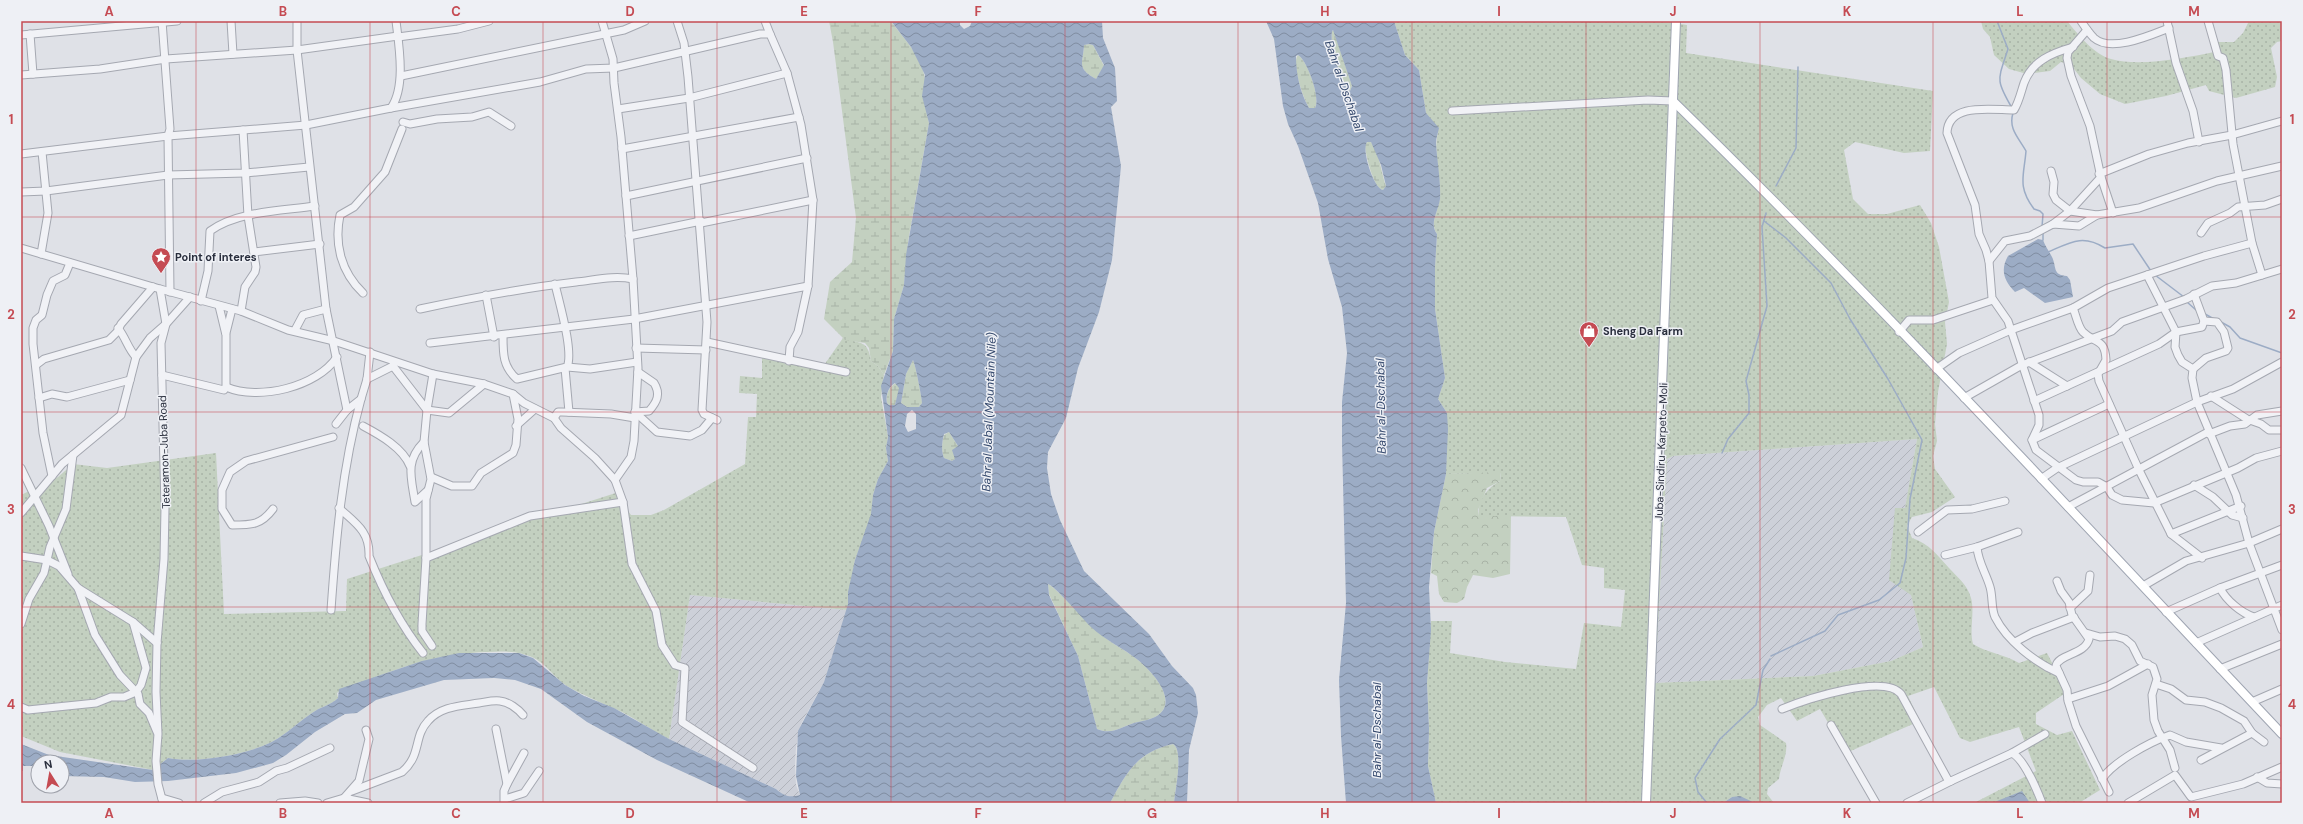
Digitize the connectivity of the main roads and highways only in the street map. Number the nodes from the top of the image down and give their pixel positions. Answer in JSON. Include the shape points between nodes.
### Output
{"nodes":[{"id":1,"x":1676,"y":21,"type":"edge"},
{"id":2,"x":1672,"y":100,"type":"junction"},
{"id":3,"x":2282,"y":734,"type":"edge"},
{"id":4,"x":1646,"y":803,"type":"edge"}],
"edges":[{"from":1,"to":2,"type":"main road","name":"Juba-Sindiru-Karpeto-Moli"},
{"from":2,"to":3,"type":"main road","via":[[1770,195]]},
{"from":2,"to":4,"type":"main road","name":"Juba-Sindiru-Karpeto-Moli","via":[[1671,195]]}]}
